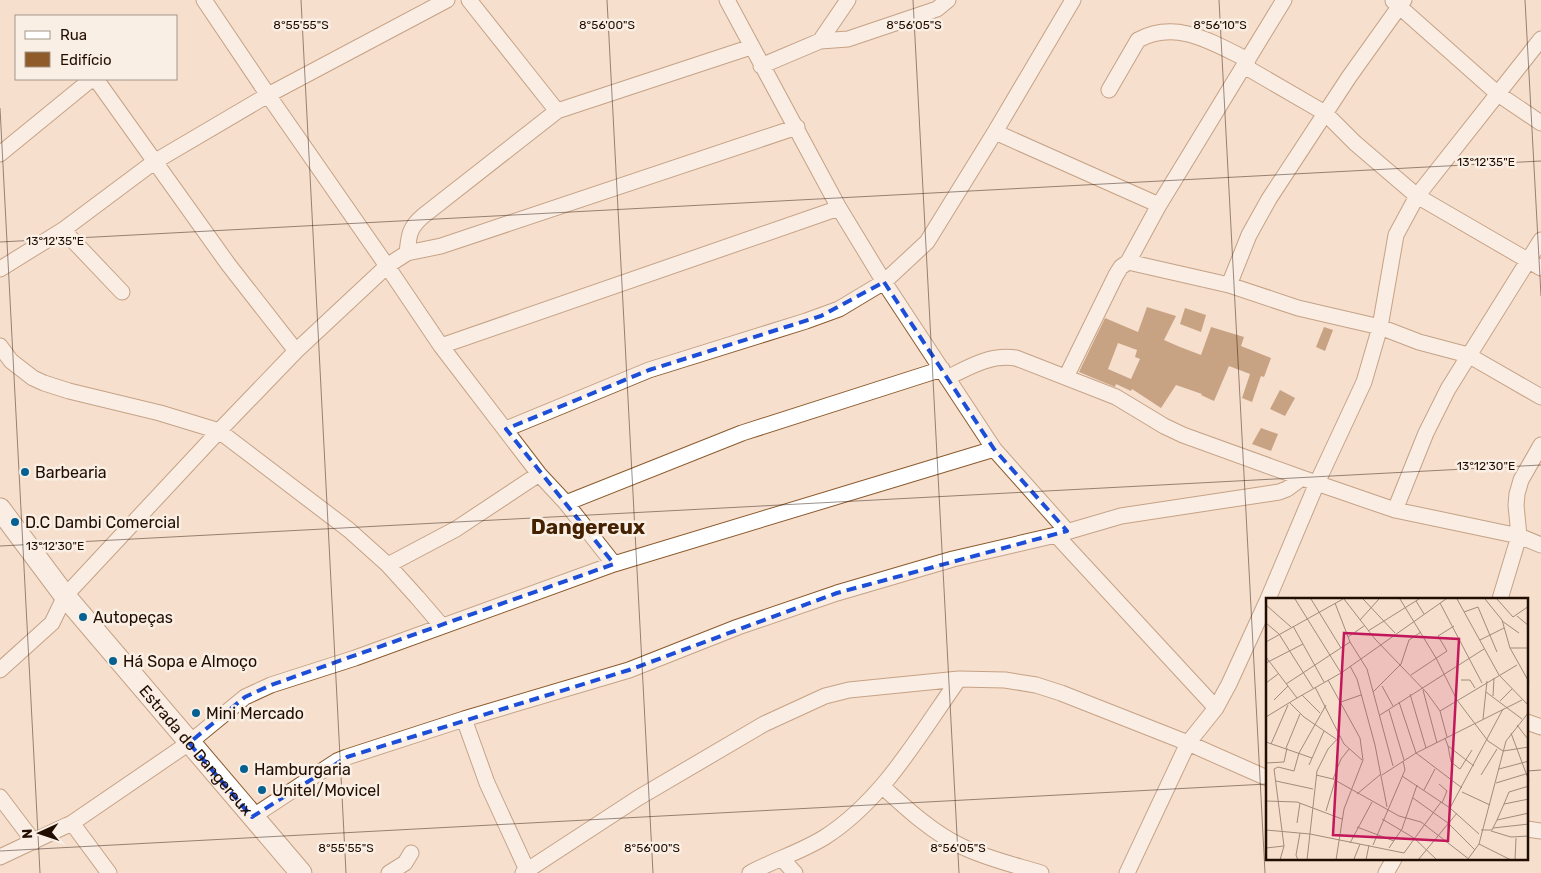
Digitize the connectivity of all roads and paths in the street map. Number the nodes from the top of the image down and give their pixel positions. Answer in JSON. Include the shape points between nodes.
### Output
{"nodes":[{"id":1,"x":204,"y":0,"type":"edge"},
{"id":2,"x":447,"y":0,"type":"edge"},
{"id":3,"x":469,"y":0,"type":"edge"},
{"id":4,"x":727,"y":0,"type":"edge"},
{"id":5,"x":848,"y":0,"type":"edge"},
{"id":6,"x":948,"y":0,"type":"edge"},
{"id":7,"x":1073,"y":0,"type":"edge"},
{"id":8,"x":1284,"y":0,"type":"edge"},
{"id":9,"x":1398,"y":2,"type":"edge"},
{"id":10,"x":1541,"y":39,"type":"edge"},
{"id":11,"x":820,"y":41,"type":"junction"},
{"id":12,"x":751,"y":47,"type":"junction"},
{"id":13,"x":1246,"y":63,"type":"junction"},
{"id":14,"x":761,"y":66,"type":"junction"},
{"id":15,"x":1109,"y":90,"type":"dead end"},
{"id":16,"x":1498,"y":94,"type":"junction"},
{"id":17,"x":268,"y":95,"type":"junction"},
{"id":18,"x":557,"y":111,"type":"junction"},
{"id":19,"x":1325,"y":113,"type":"junction"},
{"id":20,"x":1541,"y":123,"type":"edge"},
{"id":21,"x":797,"y":128,"type":"junction"},
{"id":22,"x":996,"y":132,"type":"junction"},
{"id":23,"x":0,"y":154,"type":"edge"},
{"id":24,"x":154,"y":162,"type":"junction"},
{"id":25,"x":1417,"y":196,"type":"junction"},
{"id":26,"x":1159,"y":205,"type":"junction"},
{"id":27,"x":839,"y":208,"type":"junction"},
{"id":28,"x":63,"y":230,"type":"junction"},
{"id":29,"x":1541,"y":240,"type":"edge"},
{"id":30,"x":406,"y":253,"type":"junction"},
{"id":31,"x":1527,"y":260,"type":"junction"},
{"id":32,"x":1128,"y":262,"type":"junction"},
{"id":33,"x":387,"y":266,"type":"junction"},
{"id":34,"x":1541,"y":268,"type":"edge"},
{"id":35,"x":0,"y":269,"type":"edge"},
{"id":36,"x":884,"y":282,"type":"junction"},
{"id":37,"x":1229,"y":286,"type":"junction"},
{"id":38,"x":122,"y":292,"type":"dead end"},
{"id":39,"x":1380,"y":327,"type":"junction"},
{"id":40,"x":0,"y":346,"type":"edge"},
{"id":41,"x":440,"y":346,"type":"junction"},
{"id":42,"x":296,"y":351,"type":"junction"},
{"id":43,"x":1468,"y":355,"type":"junction"},
{"id":44,"x":944,"y":373,"type":"junction"},
{"id":45,"x":1066,"y":377,"type":"junction"},
{"id":46,"x":1541,"y":397,"type":"edge"},
{"id":47,"x":506,"y":429,"type":"junction"},
{"id":48,"x":219,"y":431,"type":"junction"},
{"id":49,"x":1541,"y":445,"type":"edge"},
{"id":50,"x":994,"y":449,"type":"junction"},
{"id":51,"x":539,"y":474,"type":"junction"},
{"id":52,"x":1302,"y":478,"type":"junction"},
{"id":53,"x":1317,"y":483,"type":"junction"},
{"id":54,"x":566,"y":503,"type":"junction"},
{"id":55,"x":0,"y":509,"type":"edge"},
{"id":56,"x":1394,"y":510,"type":"junction"},
{"id":57,"x":1062,"y":533,"type":"junction"},
{"id":58,"x":1519,"y":536,"type":"junction"},
{"id":59,"x":1541,"y":545,"type":"edge"},
{"id":60,"x":614,"y":564,"type":"junction"},
{"id":61,"x":388,"y":565,"type":"junction"},
{"id":62,"x":65,"y":596,"type":"junction"},
{"id":63,"x":1270,"y":598,"type":"edge"},
{"id":64,"x":1500,"y":598,"type":"edge"},
{"id":65,"x":1266,"y":607,"type":"edge"},
{"id":66,"x":441,"y":625,"type":"junction"},
{"id":67,"x":0,"y":670,"type":"edge"},
{"id":68,"x":959,"y":679,"type":"junction"},
{"id":69,"x":1216,"y":708,"type":"junction"},
{"id":70,"x":464,"y":719,"type":"junction"},
{"id":71,"x":1528,"y":722,"type":"edge"},
{"id":72,"x":1541,"y":727,"type":"edge"},
{"id":73,"x":189,"y":742,"type":"junction"},
{"id":74,"x":1188,"y":742,"type":"junction"},
{"id":75,"x":1266,"y":778,"type":"edge"},
{"id":76,"x":882,"y":786,"type":"junction"},
{"id":77,"x":0,"y":797,"type":"edge"},
{"id":78,"x":252,"y":817,"type":"junction"},
{"id":79,"x":72,"y":822,"type":"junction"},
{"id":80,"x":1528,"y":829,"type":"edge"},
{"id":81,"x":1541,"y":831,"type":"edge"},
{"id":82,"x":34,"y":842,"type":"junction"},
{"id":83,"x":411,"y":853,"type":"dead end"},
{"id":84,"x":0,"y":857,"type":"edge"},
{"id":85,"x":782,"y":859,"type":"junction"},
{"id":86,"x":1393,"y":860,"type":"edge"},
{"id":87,"x":525,"y":872,"type":"edge"},
{"id":88,"x":109,"y":873,"type":"edge"},
{"id":89,"x":301,"y":873,"type":"edge"},
{"id":90,"x":389,"y":873,"type":"edge"},
{"id":91,"x":750,"y":873,"type":"edge"},
{"id":92,"x":795,"y":873,"type":"edge"},
{"id":93,"x":1041,"y":873,"type":"edge"},
{"id":94,"x":1128,"y":873,"type":"edge"},
{"id":95,"x":1386,"y":873,"type":"edge"}],
"edges":[{"from":1,"to":17,"type":"street"},
{"from":2,"to":17,"type":"street"},
{"from":3,"to":18,"type":"street"},
{"from":4,"to":12,"type":"street"},
{"from":5,"to":11,"type":"street"},
{"from":6,"to":11,"type":"street","via":[[937,9],[848,39]]},
{"from":7,"to":22,"type":"street"},
{"from":8,"to":13,"type":"street"},
{"from":9,"to":16,"type":"street"},
{"from":9,"to":19,"type":"street"},
{"from":10,"to":16,"type":"street"},
{"from":11,"to":14,"type":"street"},
{"from":12,"to":14,"type":"street"},
{"from":12,"to":18,"type":"street"},
{"from":13,"to":15,"type":"street","via":[[1186,32],[1159,33],[1138,40]]},
{"from":13,"to":19,"type":"street"},
{"from":13,"to":26,"type":"street"},
{"from":14,"to":21,"type":"street"},
{"from":16,"to":20,"type":"street"},
{"from":16,"to":25,"type":"street"},
{"from":17,"to":24,"type":"street"},
{"from":17,"to":33,"type":"street"},
{"from":18,"to":30,"type":"street","via":[[415,224]]},
{"from":19,"to":25,"type":"street"},
{"from":19,"to":37,"type":"street","via":[[1248,235]]},
{"from":21,"to":27,"type":"street"},
{"from":21,"to":30,"type":"street","via":[[442,246]]},
{"from":22,"to":26,"type":"street"},
{"from":22,"to":36,"type":"street","via":[[927,242]]},
{"from":23,"to":24,"type":"street","via":[[93,80],[100,84]]},
{"from":24,"to":28,"type":"street"},
{"from":24,"to":42,"type":"street"},
{"from":25,"to":31,"type":"street"},
{"from":25,"to":39,"type":"street","via":[[1396,235]]},
{"from":26,"to":32,"type":"street"},
{"from":27,"to":36,"type":"street"},
{"from":27,"to":41,"type":"street"},
{"from":28,"to":35,"type":"street"},
{"from":28,"to":38,"type":"street"},
{"from":29,"to":31,"type":"street"},
{"from":30,"to":33,"type":"street"},
{"from":31,"to":34,"type":"street"},
{"from":31,"to":43,"type":"street"},
{"from":32,"to":37,"type":"street"},
{"from":32,"to":45,"type":"street","via":[[1116,274]]},
{"from":33,"to":41,"type":"street"},
{"from":33,"to":42,"type":"street"},
{"from":36,"to":44,"type":"street"},
{"from":36,"to":47,"type":"street","via":[[830,313],[649,370]]},
{"from":37,"to":39,"type":"street","via":[[1298,308]]},
{"from":39,"to":43,"type":"street"},
{"from":39,"to":53,"type":"street","via":[[1364,382]]},
{"from":40,"to":48,"type":"street","via":[[11,361],[44,383]]},
{"from":41,"to":47,"type":"street"},
{"from":42,"to":48,"type":"street"},
{"from":43,"to":46,"type":"street"},
{"from":43,"to":56,"type":"street","via":[[1426,433]]},
{"from":44,"to":45,"type":"street","via":[[1005,356]]},
{"from":44,"to":50,"type":"street"},
{"from":44,"to":54,"type":"street","via":[[742,433]]},
{"from":45,"to":52,"type":"street","via":[[1116,397],[1183,435]]},
{"from":47,"to":51,"type":"street"},
{"from":48,"to":61,"type":"street","via":[[349,530]]},
{"from":48,"to":62,"type":"street"},
{"from":49,"to":58,"type":"street","via":[[1516,494]]},
{"from":50,"to":57,"type":"street"},
{"from":50,"to":60,"type":"street"},
{"from":51,"to":54,"type":"street"},
{"from":51,"to":61,"type":"street","via":[[456,530]]},
{"from":52,"to":53,"type":"street"},
{"from":52,"to":57,"type":"street","via":[[1279,492],[1121,516]]},
{"from":53,"to":56,"type":"street"},
{"from":53,"to":63,"type":"street"},
{"from":54,"to":60,"type":"street"},
{"from":55,"to":62,"type":"main road","name":"Estrada do Dangereux"},
{"from":56,"to":58,"type":"street"},
{"from":57,"to":69,"type":"street"},
{"from":57,"to":70,"type":"street","via":[[953,559],[837,593],[629,670]]},
{"from":58,"to":59,"type":"street"},
{"from":58,"to":64,"type":"street"},
{"from":60,"to":66,"type":"street"},
{"from":61,"to":66,"type":"street"},
{"from":62,"to":67,"type":"street","via":[[52,622]]},
{"from":62,"to":73,"type":"main road","name":"Estrada do Dangereux"},
{"from":65,"to":69,"type":"street"},
{"from":66,"to":73,"type":"street","via":[[257,690]]},
{"from":68,"to":74,"type":"street","via":[[1005,680],[1036,685]]},
{"from":68,"to":76,"type":"street"},
{"from":68,"to":87,"type":"street","via":[[849,690],[794,709],[638,798]]},
{"from":69,"to":74,"type":"street"},
{"from":70,"to":78,"type":"street","via":[[337,762]]},
{"from":70,"to":87,"type":"street"},
{"from":71,"to":72,"type":"street"},
{"from":73,"to":78,"type":"main road","name":"Estrada do Dangereux"},
{"from":73,"to":79,"type":"street"},
{"from":74,"to":75,"type":"street"},
{"from":74,"to":94,"type":"street"},
{"from":76,"to":85,"type":"street","via":[[842,824]]},
{"from":76,"to":93,"type":"street","via":[[911,812],[961,846]]},
{"from":77,"to":82,"type":"street"},
{"from":78,"to":89,"type":"main road","name":"Estrada do Dangereux"},
{"from":79,"to":82,"type":"street"},
{"from":79,"to":88,"type":"street"},
{"from":80,"to":81,"type":"street"},
{"from":82,"to":84,"type":"street"},
{"from":83,"to":90,"type":"street","via":[[405,863]]},
{"from":85,"to":91,"type":"street"},
{"from":85,"to":92,"type":"street"},
{"from":86,"to":95,"type":"street"}]}
